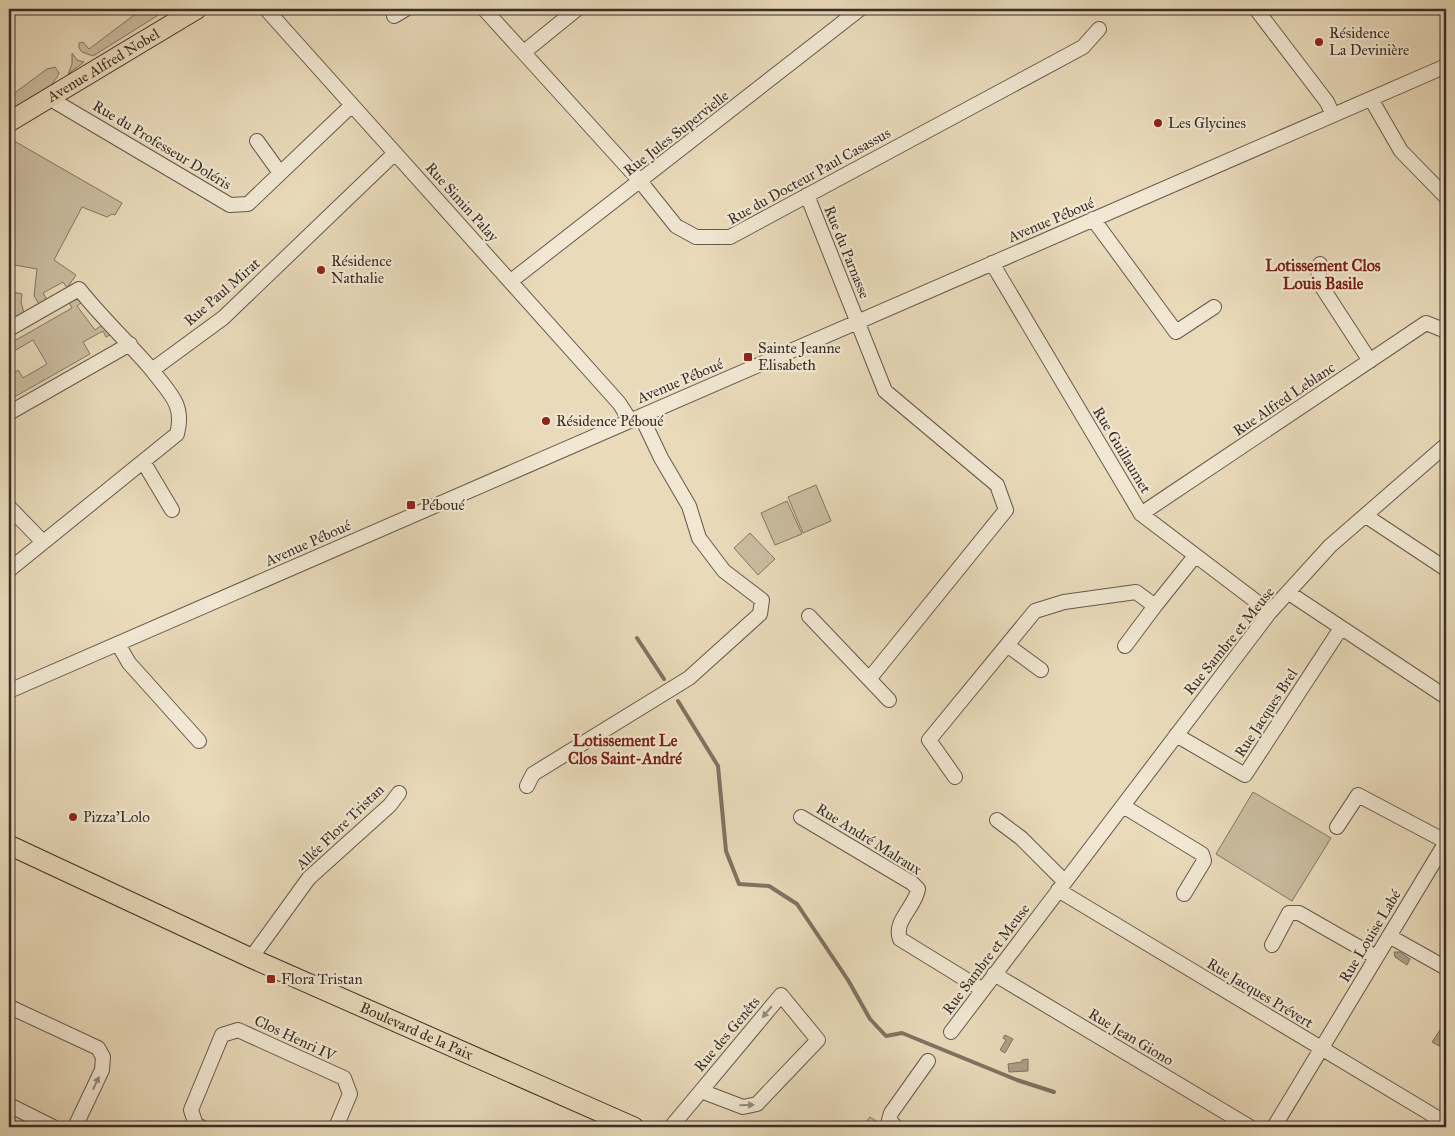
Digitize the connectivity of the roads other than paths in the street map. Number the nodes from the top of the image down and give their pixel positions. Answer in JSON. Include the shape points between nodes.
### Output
{"nodes":[{"id":1,"x":197,"y":9,"type":"edge"},
{"id":2,"x":266,"y":9,"type":"edge"},
{"id":3,"x":406,"y":9,"type":"edge"},
{"id":4,"x":484,"y":9,"type":"edge"},
{"id":5,"x":577,"y":9,"type":"edge"},
{"id":6,"x":860,"y":9,"type":"edge"},
{"id":7,"x":1256,"y":9,"type":"edge"},
{"id":8,"x":394,"y":16,"type":"dead end"},
{"id":9,"x":1099,"y":29,"type":"dead end"},
{"id":10,"x":524,"y":52,"type":"junction"},
{"id":11,"x":1446,"y":66,"type":"edge"},
{"id":12,"x":49,"y":98,"type":"junction"},
{"id":13,"x":1371,"y":98,"type":"junction"},
{"id":14,"x":352,"y":105,"type":"junction"},
{"id":15,"x":1333,"y":115,"type":"junction"},
{"id":16,"x":9,"y":122,"type":"edge"},
{"id":17,"x":257,"y":142,"type":"dead end"},
{"id":18,"x":395,"y":153,"type":"junction"},
{"id":19,"x":280,"y":173,"type":"junction"},
{"id":20,"x":640,"y":182,"type":"junction"},
{"id":21,"x":807,"y":195,"type":"junction"},
{"id":22,"x":1446,"y":197,"type":"edge"},
{"id":23,"x":1094,"y":219,"type":"junction"},
{"id":24,"x":992,"y":263,"type":"junction"},
{"id":25,"x":1320,"y":264,"type":"dead end"},
{"id":26,"x":511,"y":281,"type":"junction"},
{"id":27,"x":1214,"y":307,"type":"dead end"},
{"id":28,"x":858,"y":322,"type":"junction"},
{"id":29,"x":9,"y":329,"type":"edge"},
{"id":30,"x":1446,"y":331,"type":"edge"},
{"id":31,"x":130,"y":344,"type":"junction"},
{"id":32,"x":1370,"y":361,"type":"junction"},
{"id":33,"x":152,"y":370,"type":"junction"},
{"id":34,"x":9,"y":412,"type":"edge"},
{"id":35,"x":635,"y":418,"type":"junction"},
{"id":36,"x":1446,"y":445,"type":"edge"},
{"id":37,"x":144,"y":463,"type":"junction"},
{"id":38,"x":9,"y":507,"type":"edge"},
{"id":39,"x":172,"y":510,"type":"dead end"},
{"id":40,"x":1141,"y":514,"type":"junction"},
{"id":41,"x":1366,"y":516,"type":"junction"},
{"id":42,"x":43,"y":542,"type":"junction"},
{"id":43,"x":1195,"y":556,"type":"junction"},
{"id":44,"x":1446,"y":569,"type":"edge"},
{"id":45,"x":9,"y":570,"type":"edge"},
{"id":46,"x":1289,"y":593,"type":"junction"},
{"id":47,"x":1155,"y":606,"type":"junction"},
{"id":48,"x":1270,"y":612,"type":"junction"},
{"id":49,"x":809,"y":616,"type":"dead end"},
{"id":50,"x":1341,"y":628,"type":"junction"},
{"id":51,"x":118,"y":644,"type":"junction"},
{"id":52,"x":1007,"y":644,"type":"junction"},
{"id":53,"x":1125,"y":646,"type":"dead end"},
{"id":54,"x":1041,"y":670,"type":"dead end"},
{"id":55,"x":870,"y":678,"type":"junction"},
{"id":56,"x":9,"y":691,"type":"edge"},
{"id":57,"x":1446,"y":697,"type":"edge"},
{"id":58,"x":889,"y":700,"type":"dead end"},
{"id":59,"x":1176,"y":735,"type":"junction"},
{"id":60,"x":199,"y":741,"type":"dead end"},
{"id":61,"x":955,"y":777,"type":"dead end"},
{"id":62,"x":527,"y":786,"type":"dead end"},
{"id":63,"x":399,"y":793,"type":"dead end"},
{"id":64,"x":1123,"y":806,"type":"junction"},
{"id":65,"x":801,"y":817,"type":"dead end"},
{"id":66,"x":997,"y":820,"type":"dead end"},
{"id":67,"x":1337,"y":827,"type":"dead end"},
{"id":68,"x":1446,"y":842,"type":"edge"},
{"id":69,"x":9,"y":845,"type":"edge"},
{"id":70,"x":1062,"y":886,"type":"junction"},
{"id":71,"x":1184,"y":894,"type":"dead end"},
{"id":72,"x":1390,"y":936,"type":"junction"},
{"id":73,"x":1272,"y":944,"type":"dead end"},
{"id":74,"x":1376,"y":957,"type":"junction"},
{"id":75,"x":251,"y":958,"type":"junction"},
{"id":76,"x":1446,"y":968,"type":"edge"},
{"id":77,"x":994,"y":974,"type":"junction"},
{"id":78,"x":982,"y":990,"type":"junction"},
{"id":79,"x":9,"y":1009,"type":"edge"},
{"id":80,"x":951,"y":1032,"type":"dead end"},
{"id":81,"x":1321,"y":1049,"type":"junction"},
{"id":82,"x":928,"y":1061,"type":"dead end"},
{"id":83,"x":701,"y":1091,"type":"junction"},
{"id":84,"x":9,"y":1105,"type":"edge"},
{"id":85,"x":1446,"y":1123,"type":"edge"},
{"id":86,"x":53,"y":1127,"type":"edge"},
{"id":87,"x":75,"y":1127,"type":"edge"},
{"id":88,"x":201,"y":1127,"type":"edge"},
{"id":89,"x":336,"y":1127,"type":"edge"},
{"id":90,"x":634,"y":1127,"type":"edge"},
{"id":91,"x":670,"y":1127,"type":"edge"},
{"id":92,"x":896,"y":1127,"type":"edge"},
{"id":93,"x":1250,"y":1127,"type":"edge"},
{"id":94,"x":1274,"y":1127,"type":"edge"}],
"edges":[{"from":1,"to":12,"type":"main road","name":"Avenue Alfred Nobel"},
{"from":2,"to":14,"type":"street","name":"Rue Simin Palay"},
{"from":3,"to":8,"type":"street"},
{"from":4,"to":10,"type":"street","name":"Rue du Docteur Paul Casassus"},
{"from":5,"to":10,"type":"street"},
{"from":6,"to":20,"type":"street","name":"Rue Jules Supervielle"},
{"from":7,"to":15,"type":"street","via":[[1327,102]]},
{"from":9,"to":21,"type":"street","name":"Rue du Docteur Paul Casassus","via":[[1083,47]]},
{"from":10,"to":20,"type":"street","name":"Rue du Docteur Paul Casassus"},
{"from":11,"to":13,"type":"street","name":"Avenue Péboué"},
{"from":12,"to":16,"type":"main road","name":"Avenue Alfred Nobel"},
{"from":12,"to":19,"type":"street","name":"Rue du Professeur Doléris","via":[[230,205],[248,204]]},
{"from":13,"to":15,"type":"street","name":"Avenue Péboué"},
{"from":13,"to":22,"type":"street","via":[[1401,151]]},
{"from":14,"to":18,"type":"street","name":"Rue Simin Palay"},
{"from":14,"to":19,"type":"street","name":"Rue du Professeur Doléris"},
{"from":15,"to":23,"type":"street","name":"Avenue Péboué"},
{"from":17,"to":19,"type":"street"},
{"from":18,"to":26,"type":"street","name":"Rue Simin Palay"},
{"from":18,"to":33,"type":"street","name":"Rue Paul Mirat","via":[[223,318]]},
{"from":20,"to":21,"type":"street","name":"Rue du Docteur Paul Casassus","via":[[676,226],[696,237],[710,239],[730,238]]},
{"from":20,"to":26,"type":"street","name":"Rue Jules Supervielle"},
{"from":21,"to":28,"type":"street","name":"Rue du Parnasse"},
{"from":23,"to":24,"type":"street","name":"Avenue Péboué"},
{"from":23,"to":27,"type":"street","via":[[1176,332]]},
{"from":24,"to":28,"type":"street","name":"Avenue Péboué"},
{"from":24,"to":40,"type":"street","name":"Rue Guillaumet"},
{"from":25,"to":32,"type":"street","via":[[1318,281]]},
{"from":26,"to":35,"type":"street","name":"Rue Simin Palay"},
{"from":28,"to":35,"type":"street","name":"Avenue Péboué"},
{"from":28,"to":55,"type":"street","name":"Rue du Parnasse","via":[[885,391],[997,485],[1006,510]]},
{"from":29,"to":31,"type":"street","via":[[79,289],[103,319]]},
{"from":30,"to":32,"type":"street","name":"Rue Alfred Leblanc","via":[[1426,323]]},
{"from":31,"to":33,"type":"street"},
{"from":31,"to":34,"type":"street"},
{"from":32,"to":40,"type":"street","name":"Rue Alfred Leblanc"},
{"from":33,"to":37,"type":"street","via":[[180,408],[181,421],[177,434]]},
{"from":35,"to":51,"type":"street","name":"Avenue Péboué"},
{"from":35,"to":62,"type":"street","name":"Rue Simin Palay","via":[[689,506],[699,538],[724,572],[762,600],[760,614],[689,678],[532,774]]},
{"from":36,"to":41,"type":"street","name":"Rue Sambre et Meuse"},
{"from":37,"to":39,"type":"street"},
{"from":37,"to":42,"type":"street"},
{"from":38,"to":42,"type":"street"},
{"from":40,"to":43,"type":"street","name":"Rue Guillaumet"},
{"from":41,"to":44,"type":"street"},
{"from":41,"to":46,"type":"street","name":"Rue Sambre et Meuse","via":[[1330,546]]},
{"from":42,"to":45,"type":"street"},
{"from":43,"to":47,"type":"street"},
{"from":43,"to":48,"type":"street","name":"Rue Guillaumet"},
{"from":46,"to":48,"type":"street","name":"Rue Sambre et Meuse"},
{"from":46,"to":50,"type":"street"},
{"from":47,"to":52,"type":"street","via":[[1136,592],[1064,602],[1035,611]]},
{"from":47,"to":53,"type":"street"},
{"from":48,"to":59,"type":"street","name":"Rue Sambre et Meuse"},
{"from":49,"to":55,"type":"street"},
{"from":50,"to":57,"type":"street"},
{"from":50,"to":59,"type":"street","name":"Rue Jacques Brel","via":[[1245,775]]},
{"from":51,"to":56,"type":"street","name":"Avenue Péboué"},
{"from":51,"to":60,"type":"street","via":[[129,663]]},
{"from":52,"to":54,"type":"street"},
{"from":52,"to":61,"type":"street","via":[[929,740]]},
{"from":55,"to":58,"type":"street"},
{"from":59,"to":64,"type":"street","name":"Rue Sambre et Meuse"},
{"from":63,"to":75,"type":"street","name":"Allée Flore Tristan","via":[[390,805],[309,878]]},
{"from":64,"to":70,"type":"street","name":"Rue Sambre et Meuse"},
{"from":64,"to":71,"type":"street","via":[[1202,854],[1204,861]]},
{"from":65,"to":78,"type":"street","name":"Rue André Malraux","via":[[912,883],[918,889],[917,895],[900,925],[900,939]]},
{"from":66,"to":70,"type":"street","via":[[1021,838]]},
{"from":67,"to":68,"type":"street","via":[[1358,795]]},
{"from":68,"to":72,"type":"street","name":"Rue Louise Labé"},
{"from":69,"to":75,"type":"main road","name":"Boulevard de la Paix"},
{"from":70,"to":77,"type":"street","name":"Rue Sambre et Meuse"},
{"from":70,"to":81,"type":"street","name":"Rue Jacques Prévert"},
{"from":72,"to":74,"type":"street","name":"Rue Louise Labé"},
{"from":72,"to":76,"type":"street"},
{"from":73,"to":74,"type":"street","via":[[1290,913],[1299,913]]},
{"from":74,"to":81,"type":"street","name":"Rue Louise Labé"},
{"from":75,"to":90,"type":"main road","name":"Boulevard de la Paix"},
{"from":77,"to":78,"type":"street","name":"Rue Sambre et Meuse"},
{"from":77,"to":93,"type":"street","name":"Rue Jean Giono"},
{"from":78,"to":80,"type":"street","name":"Rue Sambre et Meuse"},
{"from":87,"to":79,"type":"street","one_way":true,"via":[[102,1070],[103,1057],[98,1048]]},
{"from":81,"to":85,"type":"street","name":"Rue Jacques Prévert"},
{"from":81,"to":94,"type":"street"},
{"from":82,"to":92,"type":"street","via":[[891,1113],[889,1120]]},
{"from":83,"to":83,"type":"street","name":"Rue des Genêts","one_way":true,"via":[[743,1107],[757,1104],[818,1040],[782,995]]},
{"from":83,"to":91,"type":"street","name":"Rue des Genêts"},
{"from":84,"to":86,"type":"street"},
{"from":88,"to":89,"type":"street","name":"Clos Henri IV","via":[[196,1125],[191,1110],[222,1035],[238,1030],[344,1078],[350,1094]]}]}
